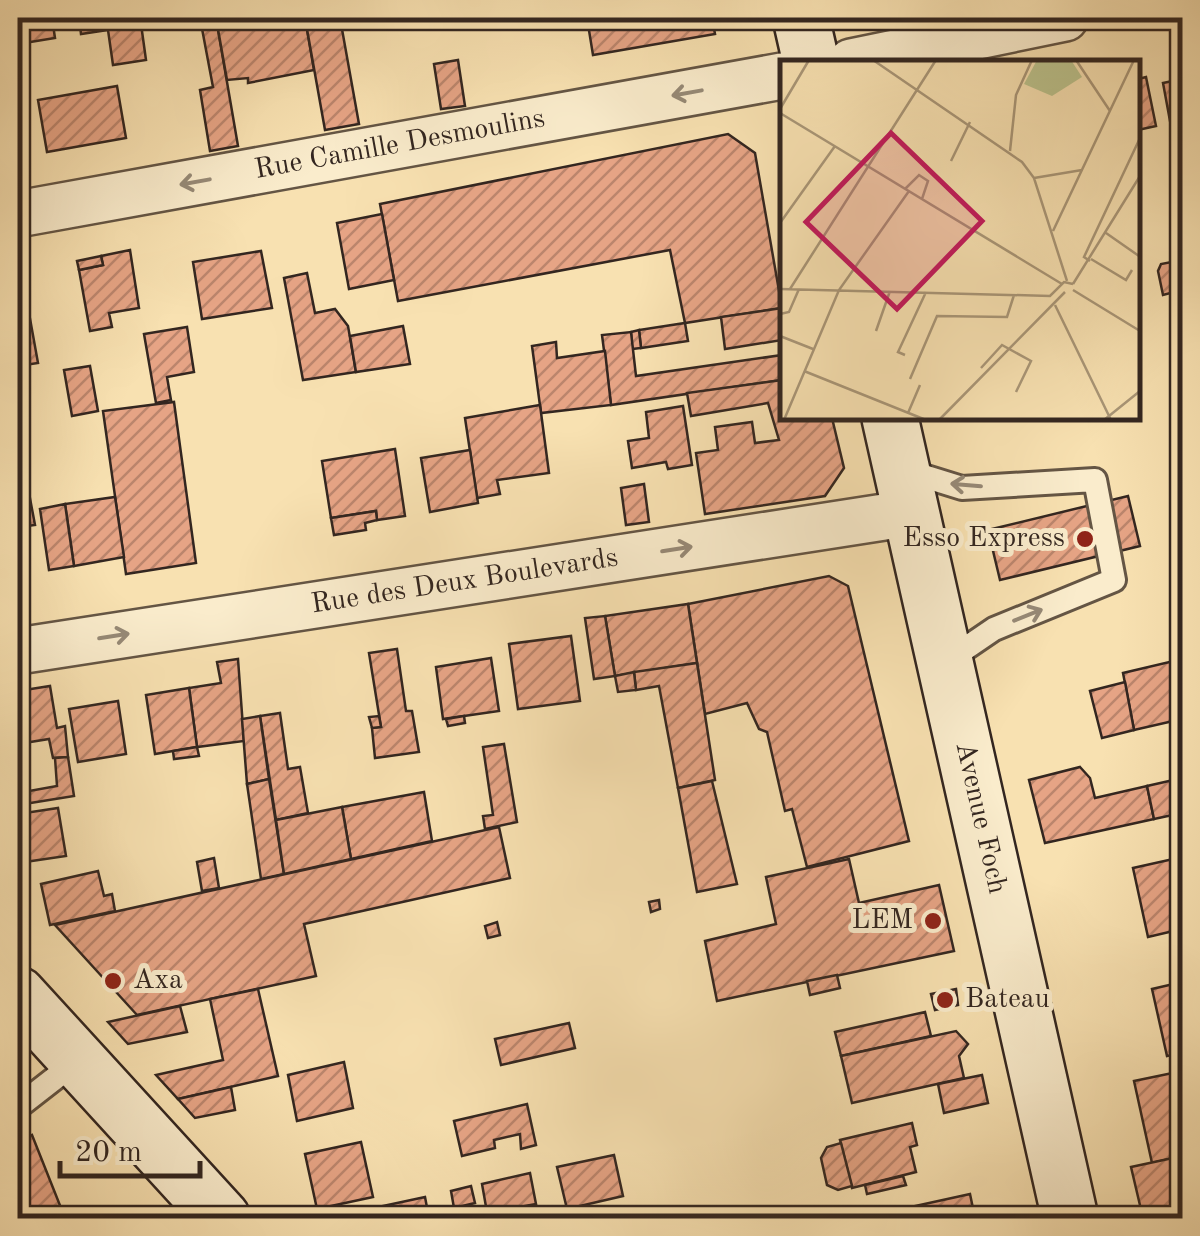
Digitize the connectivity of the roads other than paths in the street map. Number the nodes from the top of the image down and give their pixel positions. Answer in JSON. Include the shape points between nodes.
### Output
{"nodes":[{"id":1,"x":801,"y":18,"type":"edge"},
{"id":2,"x":1065,"y":18,"type":"edge"},
{"id":3,"x":811,"y":60,"type":"edge"},
{"id":4,"x":861,"y":60,"type":"edge"},
{"id":5,"x":780,"y":76,"type":"edge"},
{"id":6,"x":18,"y":214,"type":"edge"},
{"id":7,"x":901,"y":467,"type":"edge"},
{"id":8,"x":18,"y":651,"type":"edge"},
{"id":9,"x":944,"y":663,"type":"junction"},
{"id":10,"x":18,"y":995,"type":"edge"},
{"id":11,"x":77,"y":1061,"type":"junction"},
{"id":12,"x":18,"y":1107,"type":"edge"},
{"id":13,"x":222,"y":1218,"type":"edge"},
{"id":14,"x":1070,"y":1218,"type":"edge"}],
"edges":[{"from":1,"to":3,"type":"main road"},
{"from":2,"to":4,"type":"street"},
{"from":5,"to":6,"type":"street","name":"Rue Camille Desmoulins","one_way":true},
{"from":8,"to":7,"type":"street","name":"Rue des Deux Boulevards","one_way":true},
{"from":7,"to":9,"type":"main road","name":"Avenue Foch"},
{"from":9,"to":7,"type":"lane","one_way":true,"via":[[994,629],[1114,580],[1096,480],[962,488]]},
{"from":9,"to":14,"type":"main road","name":"Avenue Foch"},
{"from":10,"to":11,"type":"main road"},
{"from":11,"to":12,"type":"lane"},
{"from":11,"to":13,"type":"main road"}]}
